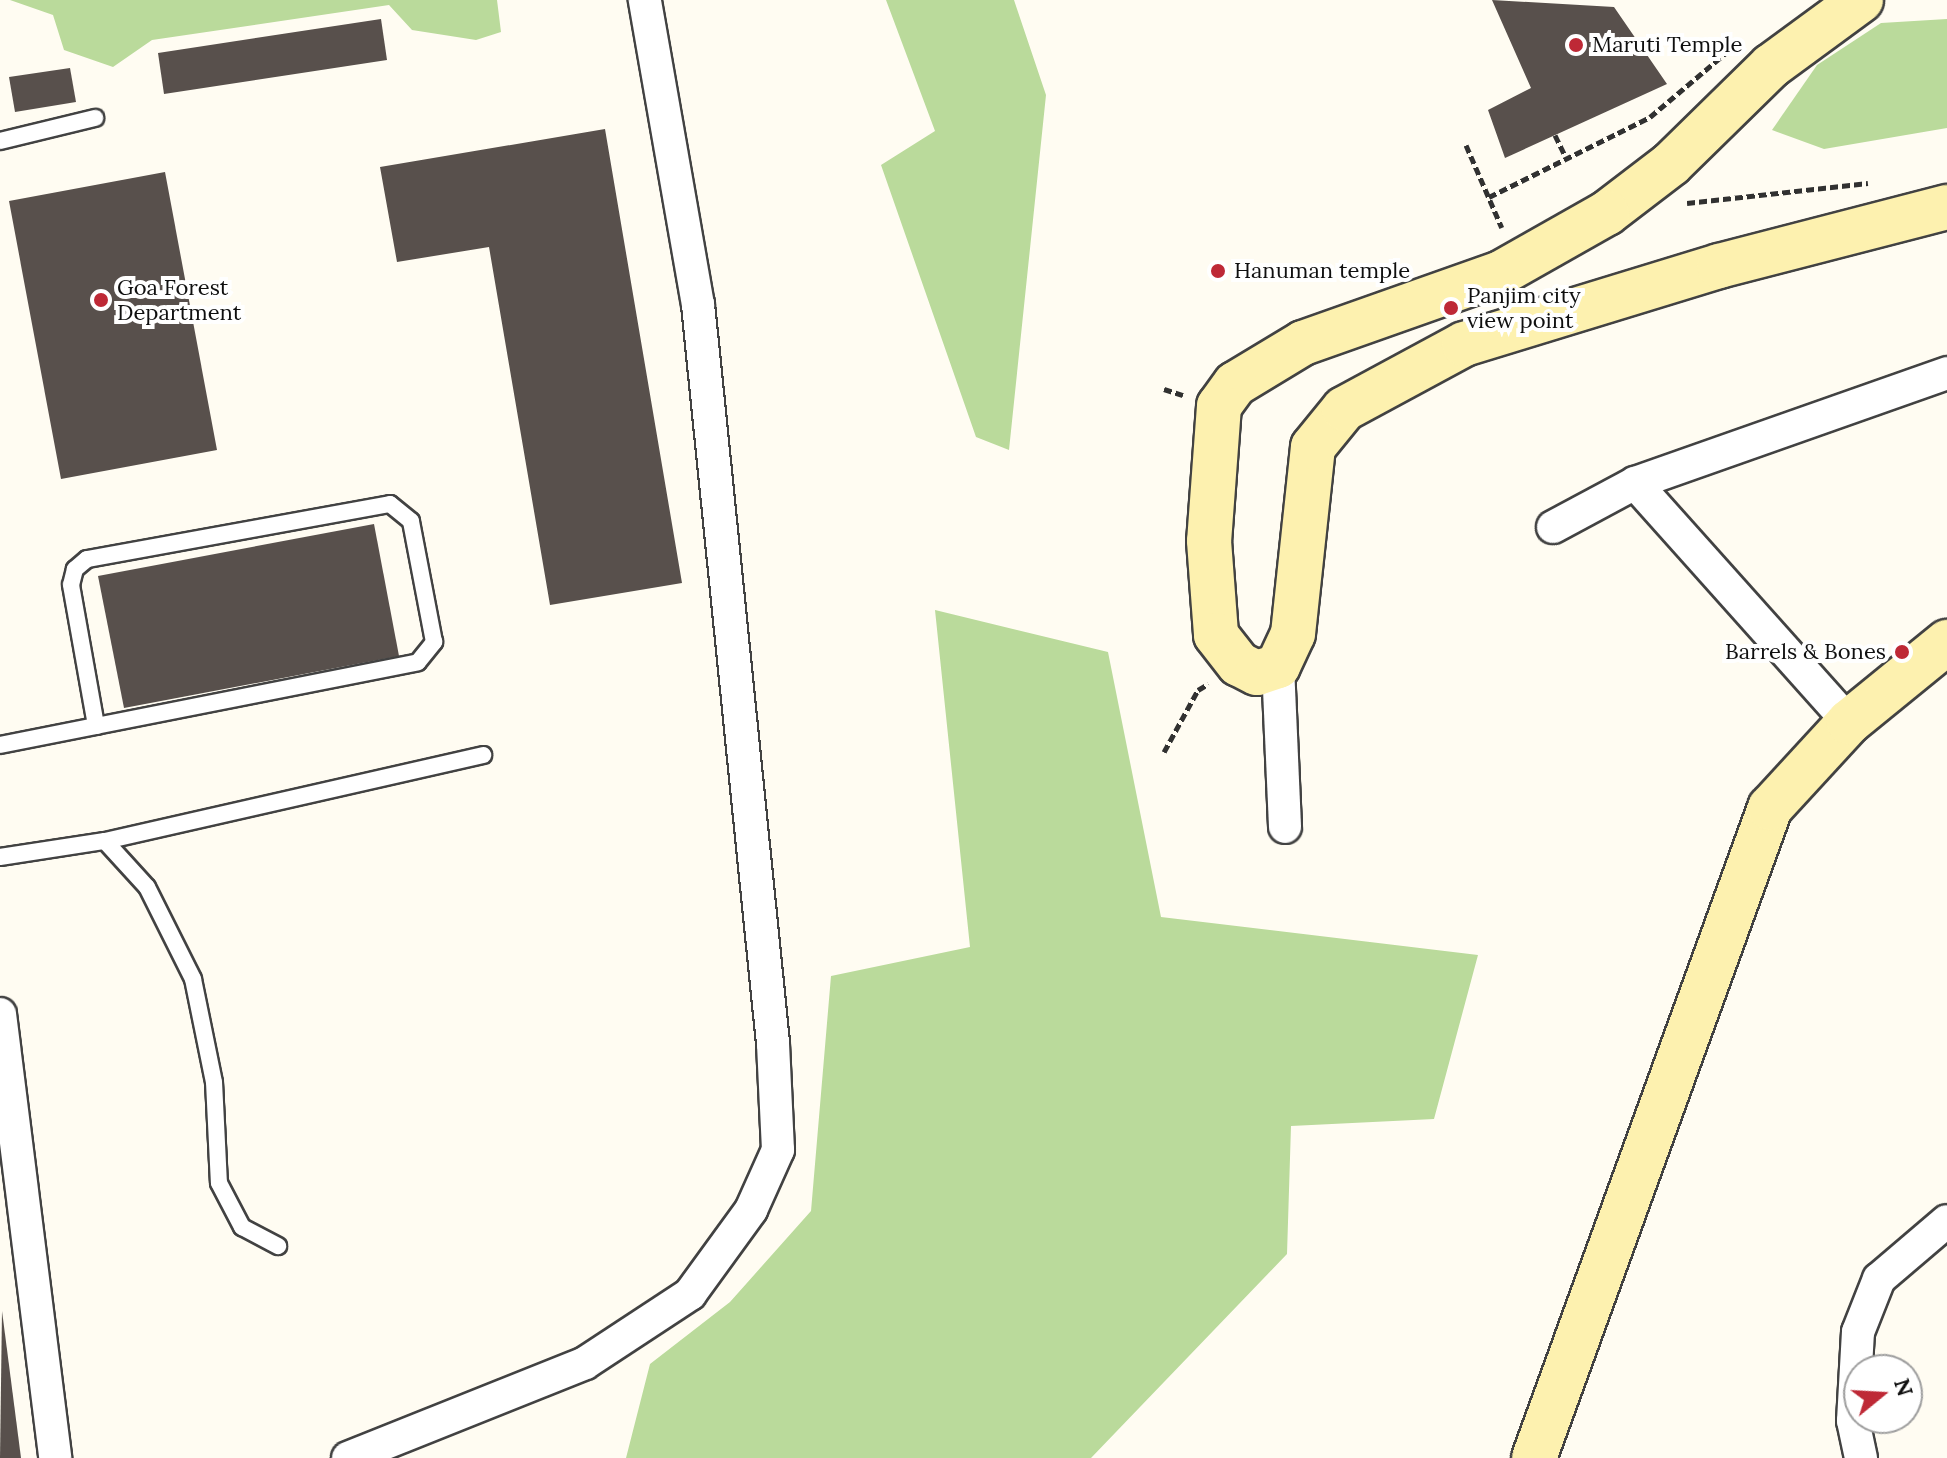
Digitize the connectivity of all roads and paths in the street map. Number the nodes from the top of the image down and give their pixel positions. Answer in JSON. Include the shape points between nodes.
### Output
{"nodes":[{"id":1,"x":645,"y":0,"type":"edge"},
{"id":2,"x":1861,"y":0,"type":"edge"},
{"id":3,"x":95,"y":118,"type":"dead end"},
{"id":4,"x":1624,"y":133,"type":"dead end"},
{"id":5,"x":1555,"y":135,"type":"dead end"},
{"id":6,"x":0,"y":141,"type":"edge"},
{"id":7,"x":1466,"y":145,"type":"dead end"},
{"id":8,"x":1567,"y":160,"type":"junction"},
{"id":9,"x":1871,"y":183,"type":"dead end"},
{"id":10,"x":1489,"y":197,"type":"junction"},
{"id":11,"x":1683,"y":203,"type":"dead end"},
{"id":12,"x":1947,"y":207,"type":"edge"},
{"id":13,"x":1507,"y":239,"type":"dead end"},
{"id":14,"x":1947,"y":373,"type":"edge"},
{"id":15,"x":1635,"y":483,"type":"junction"},
{"id":16,"x":1553,"y":527,"type":"dead end"},
{"id":17,"x":1947,"y":642,"type":"edge"},
{"id":18,"x":1259,"y":665,"type":"junction"},
{"id":19,"x":1849,"y":722,"type":"junction"},
{"id":20,"x":96,"y":726,"type":"junction"},
{"id":21,"x":0,"y":745,"type":"edge"},
{"id":22,"x":1164,"y":752,"type":"dead end"},
{"id":23,"x":483,"y":755,"type":"dead end"},
{"id":24,"x":1285,"y":827,"type":"dead end"},
{"id":25,"x":105,"y":841,"type":"junction"},
{"id":26,"x":0,"y":857,"type":"edge"},
{"id":27,"x":0,"y":1014,"type":"edge"},
{"id":28,"x":1947,"y":1221,"type":"edge"},
{"id":29,"x":278,"y":1246,"type":"dead end"},
{"id":30,"x":55,"y":1458,"type":"edge"},
{"id":31,"x":348,"y":1458,"type":"edge"},
{"id":32,"x":1534,"y":1458,"type":"edge"},
{"id":33,"x":1861,"y":1458,"type":"edge"}],
"edges":[{"from":1,"to":31,"type":"street","via":[[698,305],[773,1043],[778,1150],[751,1210],[690,1294],[585,1363]]},
{"from":2,"to":18,"type":"street","via":[[1771,66],[1671,164],[1607,213],[1501,273],[1303,343],[1235,384],[1219,406],[1209,541],[1216,635]]},
{"from":3,"to":6,"type":"lane"},
{"from":4,"to":8,"type":"path"},
{"from":5,"to":8,"type":"path"},
{"from":7,"to":10,"type":"path"},
{"from":8,"to":10,"type":"path"},
{"from":9,"to":11,"type":"path"},
{"from":10,"to":13,"type":"path"},
{"from":12,"to":18,"type":"street","via":[[1719,266],[1464,344],[1344,409],[1313,447],[1293,634]]},
{"from":14,"to":15,"type":"street"},
{"from":15,"to":16,"type":"street"},
{"from":15,"to":19,"type":"street"},
{"from":17,"to":19,"type":"street"},
{"from":18,"to":22,"type":"path","via":[[1198,690]]},
{"from":18,"to":24,"type":"street"},
{"from":19,"to":32,"type":"street","via":[[1770,808]]},
{"from":20,"to":20,"type":"lane","via":[[418,662],[434,642],[411,521],[390,504],[87,559],[75,569],[71,585]]},
{"from":20,"to":21,"type":"lane"},
{"from":23,"to":25,"type":"lane"},
{"from":25,"to":26,"type":"lane"},
{"from":25,"to":29,"type":"lane","via":[[147,887],[193,979],[214,1082],[219,1183],[242,1227]]},
{"from":27,"to":30,"type":"street"},
{"from":28,"to":33,"type":"street","via":[[1879,1279],[1858,1332],[1853,1421]]}]}
